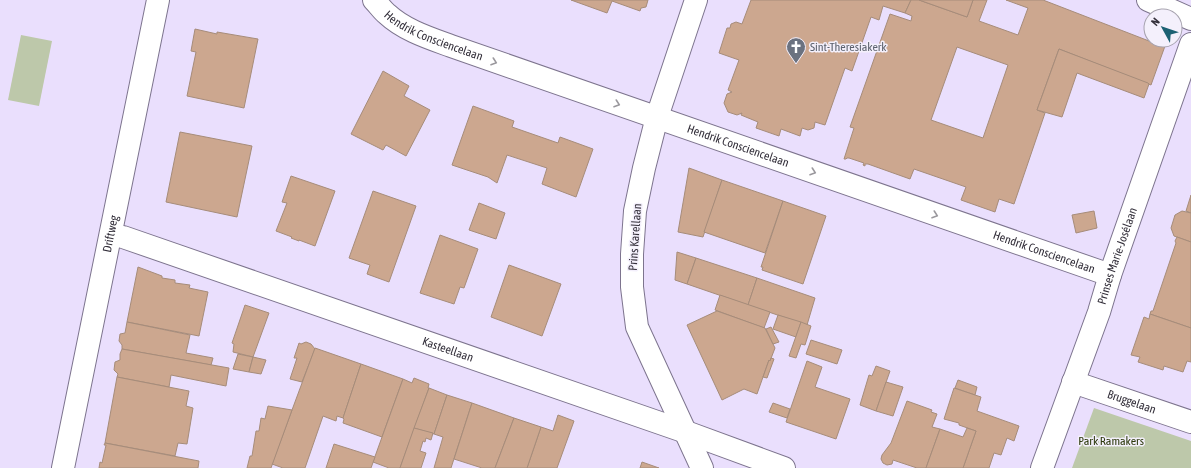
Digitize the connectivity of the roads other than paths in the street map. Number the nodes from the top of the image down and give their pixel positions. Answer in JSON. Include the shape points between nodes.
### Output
{"nodes":[{"id":1,"x":158,"y":0,"type":"edge"},
{"id":2,"x":374,"y":0,"type":"edge"},
{"id":3,"x":696,"y":0,"type":"edge"},
{"id":4,"x":1148,"y":0,"type":"edge"},
{"id":5,"x":1191,"y":19,"type":"edge"},
{"id":6,"x":1191,"y":44,"type":"edge"},
{"id":7,"x":657,"y":117,"type":"junction"},
{"id":8,"x":111,"y":235,"type":"junction"},
{"id":9,"x":1110,"y":275,"type":"junction"},
{"id":10,"x":1073,"y":382,"type":"junction"},
{"id":11,"x":1191,"y":422,"type":"edge"},
{"id":12,"x":686,"y":432,"type":"junction"},
{"id":13,"x":63,"y":468,"type":"edge"},
{"id":14,"x":702,"y":468,"type":"edge"},
{"id":15,"x":784,"y":468,"type":"edge"},
{"id":16,"x":1042,"y":468,"type":"edge"}],
"edges":[{"from":1,"to":8,"type":"street","name":"Driftweg"},
{"from":2,"to":7,"type":"street","name":"Hendrik Consciencelaan","one_way":true,"via":[[387,14],[425,36],[486,60]]},
{"from":3,"to":7,"type":"street","name":"Prins Karellaan"},
{"from":4,"to":5,"type":"street"},
{"from":6,"to":9,"type":"street","name":"Prinses Marie-Josélaan"},
{"from":7,"to":9,"type":"street","name":"Hendrik Consciencelaan","one_way":true},
{"from":7,"to":12,"type":"street","name":"Prins Karellaan","via":[[635,211],[632,287],[637,327]]},
{"from":8,"to":12,"type":"street","name":"Kasteellaan"},
{"from":8,"to":13,"type":"street","name":"Driftweg"},
{"from":9,"to":10,"type":"street","name":"Prinses Marie-Josélaan"},
{"from":10,"to":11,"type":"street","name":"Bruggelaan"},
{"from":10,"to":16,"type":"street","name":"Prinses Marie-Josélaan"},
{"from":12,"to":14,"type":"street","name":"Prins Karellaan"},
{"from":12,"to":15,"type":"street","name":"Kasteellaan"}]}
